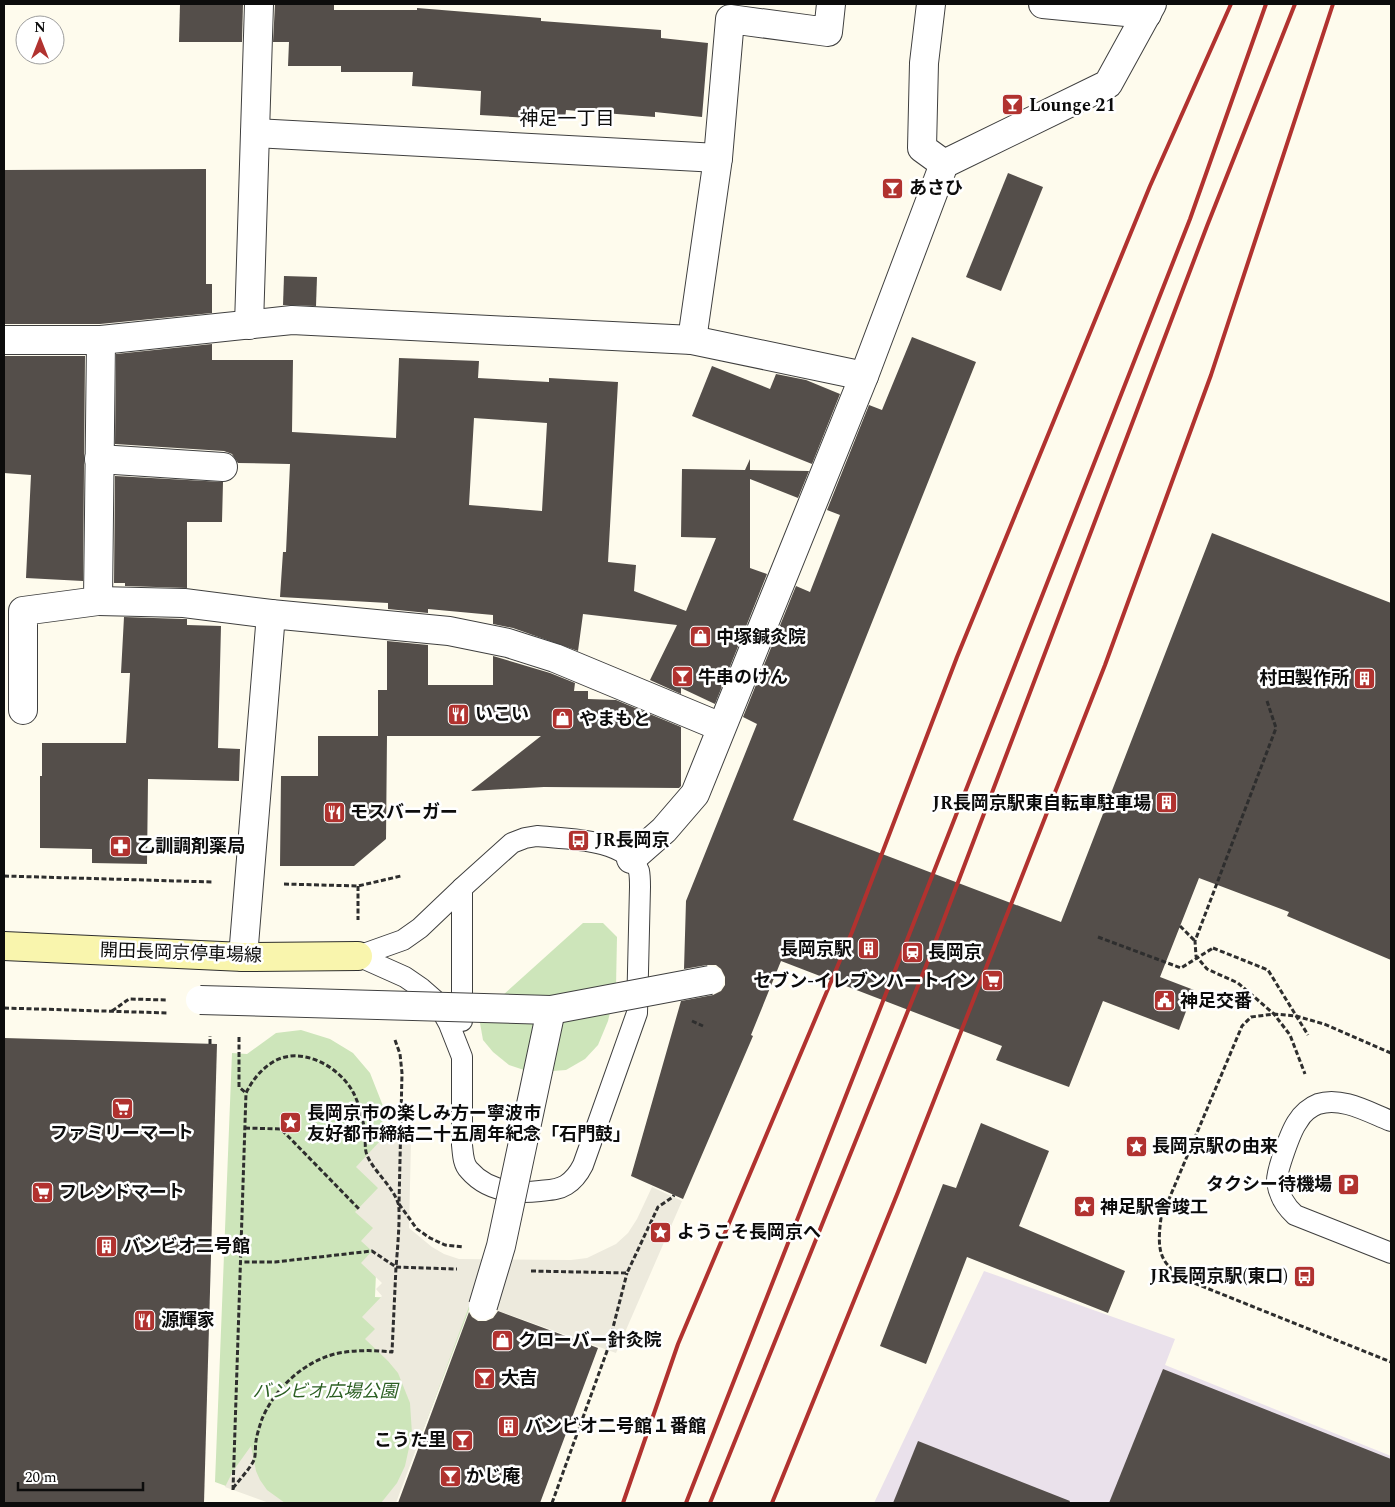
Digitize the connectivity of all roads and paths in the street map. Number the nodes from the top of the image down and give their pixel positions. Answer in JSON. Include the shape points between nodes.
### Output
{"nodes":[{"id":1,"x":259,"y":4,"type":"edge"},
{"id":2,"x":831,"y":4,"type":"edge"},
{"id":3,"x":931,"y":4,"type":"edge"},
{"id":4,"x":1043,"y":4,"type":"edge"},
{"id":5,"x":1150,"y":9,"type":"edge"},
{"id":6,"x":255,"y":133,"type":"junction"},
{"id":7,"x":718,"y":158,"type":"junction"},
{"id":8,"x":944,"y":164,"type":"junction"},
{"id":9,"x":249,"y":325,"type":"junction"},
{"id":10,"x":4,"y":340,"type":"edge"},
{"id":11,"x":101,"y":340,"type":"junction"},
{"id":12,"x":692,"y":340,"type":"junction"},
{"id":13,"x":864,"y":376,"type":"junction"},
{"id":14,"x":99,"y":459,"type":"junction"},
{"id":15,"x":223,"y":467,"type":"dead end"},
{"id":16,"x":98,"y":601,"type":"junction"},
{"id":17,"x":271,"y":614,"type":"junction"},
{"id":18,"x":1267,"y":700,"type":"dead end"},
{"id":19,"x":23,"y":710,"type":"dead end"},
{"id":20,"x":722,"y":728,"type":"junction"},
{"id":21,"x":630,"y":859,"type":"junction"},
{"id":22,"x":4,"y":876,"type":"edge"},
{"id":23,"x":401,"y":876,"type":"dead end"},
{"id":24,"x":249,"y":883,"type":"junction"},
{"id":25,"x":462,"y":888,"type":"junction"},
{"id":26,"x":1180,"y":926,"type":"dead end"},
{"id":27,"x":1098,"y":937,"type":"dead end"},
{"id":28,"x":1195,"y":941,"type":"junction"},
{"id":29,"x":4,"y":946,"type":"edge"},
{"id":30,"x":358,"y":956,"type":"junction"},
{"id":31,"x":243,"y":957,"type":"junction"},
{"id":32,"x":710,"y":980,"type":"dead end"},
{"id":33,"x":129,"y":999,"type":"dead end"},
{"id":34,"x":200,"y":1000,"type":"dead end"},
{"id":35,"x":551,"y":1010,"type":"junction"},
{"id":36,"x":112,"y":1011,"type":"dead end"},
{"id":37,"x":692,"y":1022,"type":"dead end"},
{"id":38,"x":703,"y":1026,"type":"dead end"},
{"id":39,"x":239,"y":1033,"type":"dead end"},
{"id":40,"x":388,"y":1035,"type":"dead end"},
{"id":41,"x":1308,"y":1035,"type":"dead end"},
{"id":42,"x":462,"y":1057,"type":"junction"},
{"id":43,"x":246,"y":1093,"type":"junction"},
{"id":44,"x":1318,"y":1104,"type":"junction"},
{"id":45,"x":1391,"y":1121,"type":"edge"},
{"id":46,"x":244,"y":1128,"type":"junction"},
{"id":47,"x":399,"y":1204,"type":"junction"},
{"id":48,"x":359,"y":1208,"type":"dead end"},
{"id":49,"x":464,"y":1247,"type":"dead end"},
{"id":50,"x":1391,"y":1253,"type":"edge"},
{"id":51,"x":240,"y":1262,"type":"junction"},
{"id":52,"x":627,"y":1273,"type":"dead end"},
{"id":53,"x":483,"y":1306,"type":"dead end"},
{"id":54,"x":552,"y":1503,"type":"edge"}],
"edges":[{"from":1,"to":6,"type":"street"},
{"from":2,"to":7,"type":"street","via":[[828,32],[730,19]]},
{"from":3,"to":8,"type":"street","via":[[924,63],[922,148]]},
{"from":4,"to":5,"type":"street"},
{"from":5,"to":8,"type":"street","via":[[1108,84]]},
{"from":6,"to":7,"type":"street"},
{"from":6,"to":9,"type":"street"},
{"from":7,"to":12,"type":"street"},
{"from":8,"to":13,"type":"street"},
{"from":9,"to":11,"type":"street"},
{"from":9,"to":12,"type":"street","via":[[292,320]]},
{"from":10,"to":11,"type":"street"},
{"from":11,"to":14,"type":"street"},
{"from":12,"to":13,"type":"street"},
{"from":13,"to":20,"type":"street"},
{"from":14,"to":15,"type":"street"},
{"from":14,"to":16,"type":"street"},
{"from":16,"to":17,"type":"street","via":[[184,602]]},
{"from":16,"to":19,"type":"street","via":[[23,611]]},
{"from":17,"to":20,"type":"street","via":[[449,631],[508,643],[556,658]]},
{"from":17,"to":24,"type":"street"},
{"from":18,"to":28,"type":"path","via":[[1276,728]]},
{"from":20,"to":21,"type":"street","via":[[695,794],[664,830]]},
{"from":21,"to":25,"type":"lane","via":[[611,846],[579,840],[525,838],[512,843]]},
{"from":21,"to":42,"type":"lane","via":[[639,872],[640,887],[637,1012],[576,1178],[554,1190],[521,1193],[494,1187],[479,1180],[468,1169],[462,1145]]},
{"from":22,"to":24,"type":"path"},
{"from":23,"to":24,"type":"path","via":[[358,886]]},
{"from":24,"to":31,"type":"street"},
{"from":25,"to":30,"type":"lane","via":[[403,940]]},
{"from":25,"to":42,"type":"lane"},
{"from":26,"to":28,"type":"path"},
{"from":27,"to":41,"type":"path","bridge":true,"via":[[1181,968],[1213,948],[1268,970]]},
{"from":28,"to":44,"type":"path","via":[[1196,956],[1207,969],[1238,983],[1274,1014],[1290,1035]]},
{"from":29,"to":31,"type":"main road","name":"開田長岡京停車場線"},
{"from":30,"to":31,"type":"main road","name":"開田長岡京停車場線"},
{"from":30,"to":42,"type":"lane","via":[[405,977],[437,1002]]},
{"from":32,"to":35,"type":"street","bridge":true},
{"from":33,"to":36,"type":"path"},
{"from":34,"to":35,"type":"street","bridge":true},
{"from":35,"to":53,"type":"street","bridge":true,"via":[[502,1246]]},
{"from":37,"to":38,"type":"path"},
{"from":39,"to":43,"type":"path","via":[[239,1087]]},
{"from":40,"to":47,"type":"path","via":[[394,1039],[400,1054],[402,1073]]},
{"from":43,"to":46,"type":"path"},
{"from":43,"to":47,"type":"path","via":[[260,1072],[274,1061],[294,1056],[312,1058],[329,1066],[343,1077],[354,1093],[367,1155]]},
{"from":44,"to":45,"type":"lane","via":[[1341,1102]]},
{"from":44,"to":50,"type":"lane","via":[[1297,1122],[1278,1171],[1281,1198],[1294,1215]]},
{"from":46,"to":48,"type":"path","via":[[281,1129]]},
{"from":46,"to":51,"type":"path"},
{"from":47,"to":49,"type":"path","via":[[417,1228],[430,1238],[445,1245]]},
{"from":51,"to":51,"type":"path","via":[[275,1262],[372,1251],[396,1267],[392,1352],[337,1354],[317,1361],[284,1384],[262,1419],[254,1459],[233,1490]]},
{"from":52,"to":54,"type":"path","via":[[607,1351]]}]}
